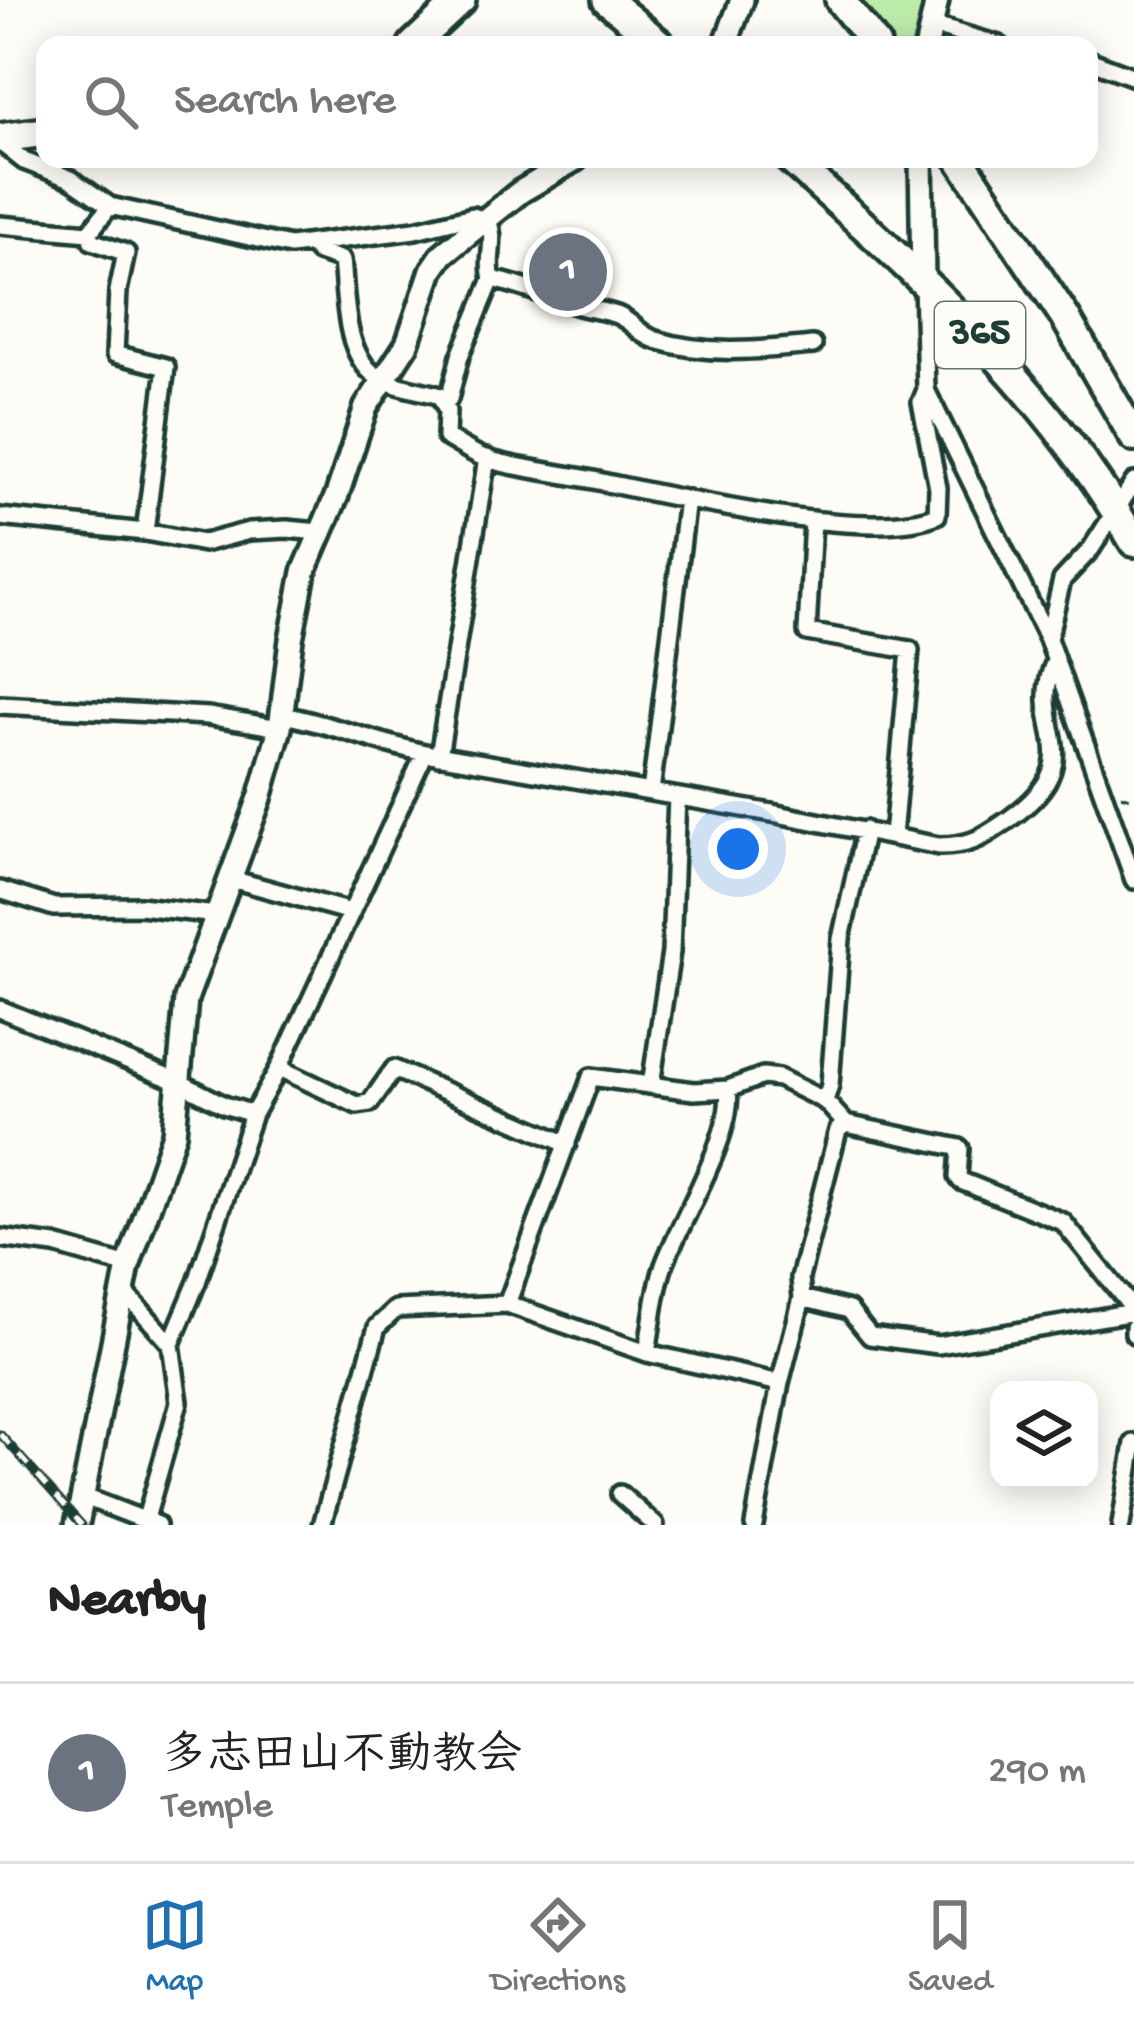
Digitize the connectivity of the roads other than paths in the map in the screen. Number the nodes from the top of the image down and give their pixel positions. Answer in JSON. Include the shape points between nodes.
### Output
{"nodes":[{"id":1,"x":461,"y":0,"type":"edge"},
{"id":2,"x":607,"y":0,"type":"edge"},
{"id":3,"x":742,"y":0,"type":"edge"},
{"id":4,"x":840,"y":0,"type":"edge"},
{"id":5,"x":937,"y":0,"type":"edge"},
{"id":6,"x":929,"y":35,"type":"edge"},
{"id":7,"x":423,"y":36,"type":"edge"},
{"id":8,"x":650,"y":36,"type":"edge"},
{"id":9,"x":728,"y":36,"type":"edge"},
{"id":10,"x":869,"y":36,"type":"edge"},
{"id":11,"x":1098,"y":63,"type":"edge"},
{"id":12,"x":1134,"y":77,"type":"edge"},
{"id":13,"x":36,"y":133,"type":"edge"},
{"id":14,"x":3,"y":138,"type":"edge"},
{"id":15,"x":36,"y":166,"type":"edge"},
{"id":16,"x":42,"y":168,"type":"edge"},
{"id":17,"x":561,"y":168,"type":"edge"},
{"id":18,"x":800,"y":168,"type":"edge"},
{"id":19,"x":921,"y":168,"type":"edge"},
{"id":20,"x":966,"y":168,"type":"edge"},
{"id":21,"x":110,"y":206,"type":"junction"},
{"id":22,"x":488,"y":221,"type":"junction"},
{"id":23,"x":0,"y":225,"type":"edge"},
{"id":24,"x":89,"y":232,"type":"junction"},
{"id":25,"x":313,"y":246,"type":"junction"},
{"id":26,"x":492,"y":279,"type":"junction"},
{"id":27,"x":923,"y":279,"type":"junction"},
{"id":28,"x":813,"y":345,"type":"dead end"},
{"id":29,"x":387,"y":379,"type":"junction"},
{"id":30,"x":926,"y":390,"type":"junction"},
{"id":31,"x":443,"y":403,"type":"junction"},
{"id":32,"x":1134,"y":437,"type":"edge"},
{"id":33,"x":487,"y":458,"type":"junction"},
{"id":34,"x":1134,"y":482,"type":"edge"},
{"id":35,"x":687,"y":499,"type":"junction"},
{"id":36,"x":1117,"y":512,"type":"junction"},
{"id":37,"x":0,"y":517,"type":"edge"},
{"id":38,"x":813,"y":520,"type":"junction"},
{"id":39,"x":145,"y":532,"type":"junction"},
{"id":40,"x":320,"y":532,"type":"junction"},
{"id":41,"x":1134,"y":542,"type":"edge"},
{"id":42,"x":1048,"y":639,"type":"junction"},
{"id":43,"x":1055,"y":661,"type":"junction"},
{"id":44,"x":0,"y":705,"type":"edge"},
{"id":45,"x":282,"y":722,"type":"junction"},
{"id":46,"x":432,"y":755,"type":"junction"},
{"id":47,"x":651,"y":792,"type":"junction"},
{"id":48,"x":677,"y":797,"type":"junction"},
{"id":49,"x":865,"y":830,"type":"junction"},
{"id":50,"x":893,"y":836,"type":"junction"},
{"id":51,"x":231,"y":879,"type":"junction"},
{"id":52,"x":1134,"y":880,"type":"edge"},
{"id":53,"x":0,"y":890,"type":"edge"},
{"id":54,"x":351,"y":912,"type":"junction"},
{"id":55,"x":216,"y":915,"type":"junction"},
{"id":56,"x":0,"y":1009,"type":"edge"},
{"id":57,"x":279,"y":1068,"type":"junction"},
{"id":58,"x":181,"y":1083,"type":"junction"},
{"id":59,"x":651,"y":1085,"type":"junction"},
{"id":60,"x":728,"y":1089,"type":"junction"},
{"id":61,"x":825,"y":1102,"type":"junction"},
{"id":62,"x":253,"y":1114,"type":"junction"},
{"id":63,"x":846,"y":1124,"type":"junction"},
{"id":64,"x":567,"y":1144,"type":"junction"},
{"id":65,"x":0,"y":1238,"type":"edge"},
{"id":66,"x":128,"y":1266,"type":"junction"},
{"id":67,"x":123,"y":1290,"type":"junction"},
{"id":68,"x":802,"y":1298,"type":"junction"},
{"id":69,"x":507,"y":1304,"type":"junction"},
{"id":70,"x":1134,"y":1311,"type":"edge"},
{"id":71,"x":171,"y":1344,"type":"junction"},
{"id":72,"x":647,"y":1353,"type":"junction"},
{"id":73,"x":780,"y":1383,"type":"junction"},
{"id":74,"x":1134,"y":1444,"type":"edge"},
{"id":75,"x":620,"y":1494,"type":"dead end"},
{"id":76,"x":82,"y":1496,"type":"junction"},
{"id":77,"x":151,"y":1523,"type":"edge"},
{"id":78,"x":76,"y":1525,"type":"edge"},
{"id":79,"x":322,"y":1525,"type":"edge"},
{"id":80,"x":656,"y":1525,"type":"edge"},
{"id":81,"x":754,"y":1525,"type":"edge"},
{"id":82,"x":1121,"y":1525,"type":"edge"}],
"edges":[{"from":1,"to":7,"type":"highway"},
{"from":2,"to":8,"type":"highway"},
{"from":3,"to":9,"type":"street"},
{"from":4,"to":10,"type":"highway"},
{"from":5,"to":6,"type":"street"},
{"from":11,"to":12,"type":"street"},
{"from":13,"to":14,"type":"highway"},
{"from":14,"to":15,"type":"street"},
{"from":16,"to":21,"type":"street"},
{"from":17,"to":22,"type":"street"},
{"from":18,"to":27,"type":"highway","number":"365"},
{"from":19,"to":27,"type":"street"},
{"from":20,"to":32,"type":"highway"},
{"from":21,"to":24,"type":"street"},
{"from":21,"to":25,"type":"street"},
{"from":22,"to":25,"type":"street","via":[[473,216]]},
{"from":22,"to":26,"type":"street"},
{"from":22,"to":29,"type":"street","via":[[432,270]]},
{"from":23,"to":24,"type":"street"},
{"from":24,"to":39,"type":"street","via":[[92,241],[126,253],[115,354],[166,367]]},
{"from":25,"to":29,"type":"street","via":[[342,260],[350,329],[376,375]]},
{"from":26,"to":28,"type":"street","via":[[616,315],[649,338],[684,346],[740,352]]},
{"from":26,"to":31,"type":"street"},
{"from":27,"to":30,"type":"street"},
{"from":27,"to":36,"type":"highway","number":"365","via":[[1074,446]]},
{"from":29,"to":31,"type":"street"},
{"from":29,"to":40,"type":"street","via":[[366,407]]},
{"from":30,"to":38,"type":"street","via":[[921,402],[937,515]]},
{"from":30,"to":42,"type":"street"},
{"from":31,"to":33,"type":"street","via":[[446,436]]},
{"from":33,"to":35,"type":"street"},
{"from":33,"to":46,"type":"street"},
{"from":34,"to":36,"type":"street"},
{"from":35,"to":38,"type":"street"},
{"from":35,"to":47,"type":"street"},
{"from":36,"to":41,"type":"highway","number":"365"},
{"from":36,"to":42,"type":"street","via":[[1062,580]]},
{"from":37,"to":39,"type":"street"},
{"from":38,"to":50,"type":"street","via":[[807,632],[910,650]]},
{"from":39,"to":40,"type":"street","via":[[204,544],[249,531]]},
{"from":40,"to":45,"type":"street","via":[[295,616]]},
{"from":42,"to":43,"type":"street"},
{"from":43,"to":50,"type":"street","via":[[1047,677],[1055,761],[1049,783],[966,846]]},
{"from":43,"to":52,"type":"street"},
{"from":44,"to":45,"type":"street"},
{"from":45,"to":46,"type":"street","via":[[319,721]]},
{"from":45,"to":51,"type":"street"},
{"from":46,"to":47,"type":"street"},
{"from":46,"to":54,"type":"street"},
{"from":47,"to":48,"type":"street"},
{"from":48,"to":49,"type":"street"},
{"from":48,"to":59,"type":"street","via":[[670,952]]},
{"from":49,"to":50,"type":"street"},
{"from":49,"to":61,"type":"street","via":[[841,939]]},
{"from":51,"to":54,"type":"street"},
{"from":51,"to":55,"type":"street"},
{"from":53,"to":55,"type":"street","via":[[54,907]]},
{"from":54,"to":57,"type":"street"},
{"from":55,"to":58,"type":"street","via":[[186,999]]},
{"from":56,"to":58,"type":"street"},
{"from":57,"to":62,"type":"street"},
{"from":57,"to":64,"type":"street","via":[[357,1106],[370,1103],[394,1069]]},
{"from":58,"to":62,"type":"street"},
{"from":58,"to":66,"type":"street","via":[[174,1134]]},
{"from":59,"to":60,"type":"street"},
{"from":59,"to":64,"type":"street","via":[[591,1077]]},
{"from":60,"to":61,"type":"street","via":[[779,1078]]},
{"from":60,"to":72,"type":"street","via":[[716,1147],[662,1270]]},
{"from":61,"to":63,"type":"street"},
{"from":62,"to":71,"type":"street"},
{"from":63,"to":68,"type":"street","via":[[800,1278]]},
{"from":63,"to":70,"type":"street","via":[[960,1148],[961,1181],[1063,1222]]},
{"from":64,"to":69,"type":"street"},
{"from":65,"to":66,"type":"street"},
{"from":66,"to":67,"type":"street"},
{"from":67,"to":71,"type":"street"},
{"from":67,"to":76,"type":"street"},
{"from":68,"to":70,"type":"street","via":[[849,1310],[870,1336],[938,1345]]},
{"from":68,"to":73,"type":"street"},
{"from":69,"to":72,"type":"street"},
{"from":69,"to":79,"type":"street","via":[[396,1309],[377,1327]]},
{"from":71,"to":77,"type":"street","via":[[179,1402]]},
{"from":72,"to":73,"type":"street"},
{"from":73,"to":81,"type":"street"},
{"from":74,"to":82,"type":"street"},
{"from":75,"to":80,"type":"street"},
{"from":76,"to":77,"type":"street"},
{"from":76,"to":78,"type":"street"}]}
